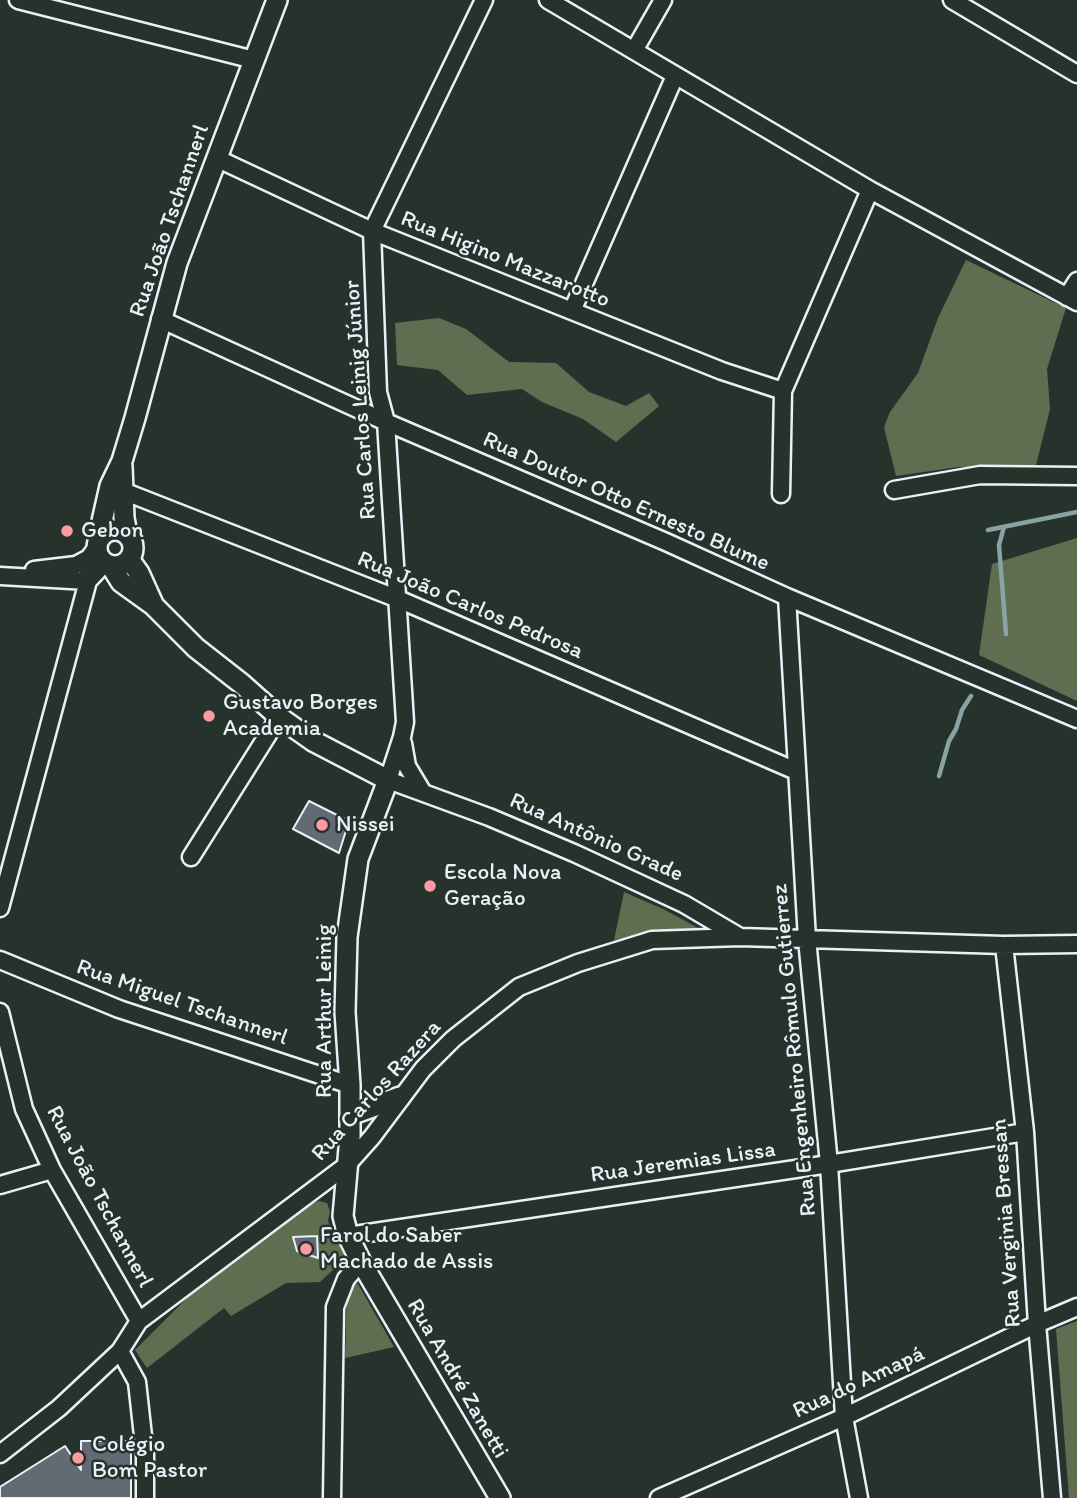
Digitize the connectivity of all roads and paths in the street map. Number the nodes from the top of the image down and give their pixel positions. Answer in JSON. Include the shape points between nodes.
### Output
{"nodes":[{"id":1,"x":18,"y":0,"type":"edge"},
{"id":2,"x":277,"y":0,"type":"edge"},
{"id":3,"x":484,"y":0,"type":"edge"},
{"id":4,"x":548,"y":0,"type":"edge"},
{"id":5,"x":663,"y":0,"type":"edge"},
{"id":6,"x":952,"y":0,"type":"edge"},
{"id":7,"x":635,"y":49,"type":"junction"},
{"id":8,"x":254,"y":60,"type":"junction"},
{"id":9,"x":1077,"y":74,"type":"edge"},
{"id":10,"x":675,"y":76,"type":"junction"},
{"id":11,"x":216,"y":158,"type":"junction"},
{"id":12,"x":870,"y":190,"type":"junction"},
{"id":13,"x":372,"y":230,"type":"junction"},
{"id":14,"x":1077,"y":281,"type":"edge"},
{"id":15,"x":1072,"y":300,"type":"edge"},
{"id":16,"x":572,"y":311,"type":"junction"},
{"id":17,"x":160,"y":319,"type":"junction"},
{"id":18,"x":783,"y":391,"type":"junction"},
{"id":19,"x":386,"y":422,"type":"junction"},
{"id":20,"x":122,"y":461,"type":"junction"},
{"id":21,"x":1077,"y":476,"type":"edge"},
{"id":22,"x":894,"y":490,"type":"dead end"},
{"id":23,"x":123,"y":491,"type":"junction"},
{"id":24,"x":781,"y":494,"type":"dead end"},
{"id":25,"x":127,"y":534,"type":"junction"},
{"id":26,"x":105,"y":555,"type":"junction"},
{"id":27,"x":0,"y":575,"type":"edge"},
{"id":28,"x":88,"y":581,"type":"junction"},
{"id":29,"x":787,"y":597,"type":"junction"},
{"id":30,"x":398,"y":599,"type":"junction"},
{"id":31,"x":279,"y":717,"type":"junction"},
{"id":32,"x":1077,"y":719,"type":"edge"},
{"id":33,"x":402,"y":737,"type":"junction"},
{"id":34,"x":796,"y":771,"type":"junction"},
{"id":35,"x":388,"y":780,"type":"junction"},
{"id":36,"x":422,"y":792,"type":"junction"},
{"id":37,"x":191,"y":857,"type":"dead end"},
{"id":38,"x":0,"y":908,"type":"edge"},
{"id":39,"x":740,"y":937,"type":"junction"},
{"id":40,"x":807,"y":939,"type":"junction"},
{"id":41,"x":1077,"y":944,"type":"edge"},
{"id":42,"x":1004,"y":945,"type":"junction"},
{"id":43,"x":0,"y":960,"type":"edge"},
{"id":44,"x":0,"y":1012,"type":"edge"},
{"id":45,"x":350,"y":1085,"type":"junction"},
{"id":46,"x":400,"y":1097,"type":"junction"},
{"id":47,"x":350,"y":1115,"type":"junction"},
{"id":48,"x":1025,"y":1132,"type":"junction"},
{"id":49,"x":829,"y":1164,"type":"junction"},
{"id":50,"x":347,"y":1165,"type":"junction"},
{"id":51,"x":52,"y":1170,"type":"junction"},
{"id":52,"x":0,"y":1185,"type":"edge"},
{"id":53,"x":348,"y":1236,"type":"junction"},
{"id":54,"x":361,"y":1262,"type":"junction"},
{"id":55,"x":1077,"y":1307,"type":"edge"},
{"id":56,"x":139,"y":1321,"type":"junction"},
{"id":57,"x":1037,"y":1324,"type":"junction"},
{"id":58,"x":120,"y":1351,"type":"junction"},
{"id":59,"x":844,"y":1417,"type":"junction"},
{"id":60,"x":0,"y":1454,"type":"edge"},
{"id":61,"x":145,"y":1498,"type":"edge"},
{"id":62,"x":332,"y":1498,"type":"edge"},
{"id":63,"x":500,"y":1498,"type":"edge"},
{"id":64,"x":659,"y":1498,"type":"edge"},
{"id":65,"x":859,"y":1498,"type":"edge"},
{"id":66,"x":1052,"y":1498,"type":"edge"}],
"edges":[{"from":1,"to":8,"type":"street"},
{"from":2,"to":8,"type":"main road","name":"Rua João Tschannerl"},
{"from":3,"to":13,"type":"street","name":"Rua Carlos Leinig Júnior"},
{"from":4,"to":7,"type":"street"},
{"from":5,"to":7,"type":"street"},
{"from":6,"to":9,"type":"street"},
{"from":7,"to":10,"type":"street"},
{"from":8,"to":11,"type":"main road","name":"Rua João Tschannerl"},
{"from":10,"to":12,"type":"street"},
{"from":10,"to":16,"type":"street"},
{"from":11,"to":13,"type":"street","name":"Rua Higino Mazzarotto"},
{"from":11,"to":17,"type":"main road","name":"Rua João Tschannerl"},
{"from":12,"to":15,"type":"street"},
{"from":12,"to":18,"type":"street"},
{"from":13,"to":16,"type":"street","name":"Rua Higino Mazzarotto"},
{"from":13,"to":19,"type":"street","name":"Rua Carlos Leinig Júnior","via":[[378,392]]},
{"from":14,"to":15,"type":"street"},
{"from":16,"to":18,"type":"street","name":"Rua Higino Mazzarotto"},
{"from":17,"to":19,"type":"street","name":"Rua Doutor Otto Ernesto Blume"},
{"from":17,"to":20,"type":"main road","name":"Rua João Tschannerl"},
{"from":18,"to":24,"type":"street"},
{"from":19,"to":29,"type":"street","name":"Rua Doutor Otto Ernesto Blume"},
{"from":19,"to":30,"type":"street","name":"Rua Carlos Leinig Júnior"},
{"from":20,"to":23,"type":"main road","name":"Rua João Tschannerl"},
{"from":20,"to":26,"type":"main road","name":"Rua João Tschannerl","via":[[110,486]]},
{"from":21,"to":22,"type":"street","via":[[981,474]]},
{"from":23,"to":25,"type":"main road","name":"Rua João Tschannerl"},
{"from":23,"to":30,"type":"street","name":"Rua João Carlos Pedrosa"},
{"from":25,"to":26,"type":"main road","name":"Rua João Tschannerl","via":[[133,546]]},
{"from":25,"to":26,"type":"main road","via":[[115,529],[102,534]]},
{"from":26,"to":27,"type":"street","via":[[76,565]]},
{"from":26,"to":28,"type":"street"},
{"from":26,"to":31,"type":"main road","name":"Rua Antônio Grade","via":[[121,582]]},
{"from":27,"to":28,"type":"street"},
{"from":28,"to":38,"type":"street"},
{"from":29,"to":32,"type":"street","name":"Rua Doutor Otto Ernesto Blume"},
{"from":29,"to":34,"type":"street","name":"Rua Engenheiro Rômulo Gutierrez"},
{"from":30,"to":33,"type":"street","name":"Rua Carlos Leinig Júnior"},
{"from":30,"to":34,"type":"street","name":"Rua João Carlos Pedrosa"},
{"from":31,"to":35,"type":"main road","name":"Rua Antônio Grade","via":[[313,741]]},
{"from":31,"to":37,"type":"street"},
{"from":33,"to":35,"type":"street","name":"Rua Carlos Leinig Júnior"},
{"from":33,"to":36,"type":"street","name":"Rua Carlos Leinig Júnior","via":[[407,766]]},
{"from":34,"to":40,"type":"street","name":"Rua Engenheiro Rômulo Gutierrez"},
{"from":35,"to":36,"type":"street","name":"Rua Antônio Grade"},
{"from":35,"to":45,"type":"main road","name":"Rua Arthur Leinig","via":[[352,888],[345,977]]},
{"from":36,"to":39,"type":"street","name":"Rua Antônio Grade","via":[[637,881]]},
{"from":39,"to":40,"type":"street","name":"Rua Antônio Grade"},
{"from":39,"to":46,"type":"street","name":"Rua Carlos Razera","via":[[652,940],[519,987],[453,1039]]},
{"from":40,"to":42,"type":"street","name":"Rua Antônio Grade"},
{"from":40,"to":49,"type":"street","name":"Rua Engenheiro Rômulo Gutierrez"},
{"from":41,"to":42,"type":"street","name":"Rua Antônio Grade"},
{"from":42,"to":48,"type":"street","name":"Rua Verginia Bressan"},
{"from":43,"to":45,"type":"street","name":"Rua Miguel Tschannerl","via":[[119,1009]]},
{"from":44,"to":51,"type":"street","name":"Rua João Tschannerl","via":[[24,1109]]},
{"from":45,"to":47,"type":"main road","name":"Rua Arthur Leinig"},
{"from":46,"to":47,"type":"main road"},
{"from":46,"to":50,"type":"street","name":"Rua Carlos Razera"},
{"from":47,"to":50,"type":"main road","name":"Rua Arthur Leinig"},
{"from":48,"to":49,"type":"street","name":"Rua Jeremias Lissa"},
{"from":48,"to":57,"type":"street","name":"Rua Verginia Bressan"},
{"from":49,"to":53,"type":"street","name":"Rua Jeremias Lissa"},
{"from":49,"to":59,"type":"street","name":"Rua Engenheiro Rômulo Gutierrez"},
{"from":50,"to":53,"type":"main road","name":"Rua André Zanetti","via":[[343,1216]]},
{"from":50,"to":56,"type":"street","name":"Rua Carlos Razera"},
{"from":51,"to":52,"type":"street"},
{"from":51,"to":56,"type":"street","name":"Rua João Tschannerl"},
{"from":53,"to":54,"type":"main road","name":"Rua André Zanetti"},
{"from":54,"to":62,"type":"street","via":[[346,1279],[335,1307]]},
{"from":54,"to":63,"type":"main road","name":"Rua André Zanetti"},
{"from":55,"to":57,"type":"street","name":"Rua do Amapá"},
{"from":56,"to":58,"type":"street","name":"Rua Carlos Razera"},
{"from":57,"to":59,"type":"street","name":"Rua do Amapá"},
{"from":57,"to":66,"type":"street","name":"Rua Verginia Bressan"},
{"from":58,"to":60,"type":"street","name":"Rua Carlos Razera"},
{"from":58,"to":61,"type":"street","via":[[137,1382]]},
{"from":59,"to":64,"type":"street","name":"Rua do Amapá"},
{"from":59,"to":65,"type":"street","name":"Rua Engenheiro Rômulo Gutierrez"}]}
